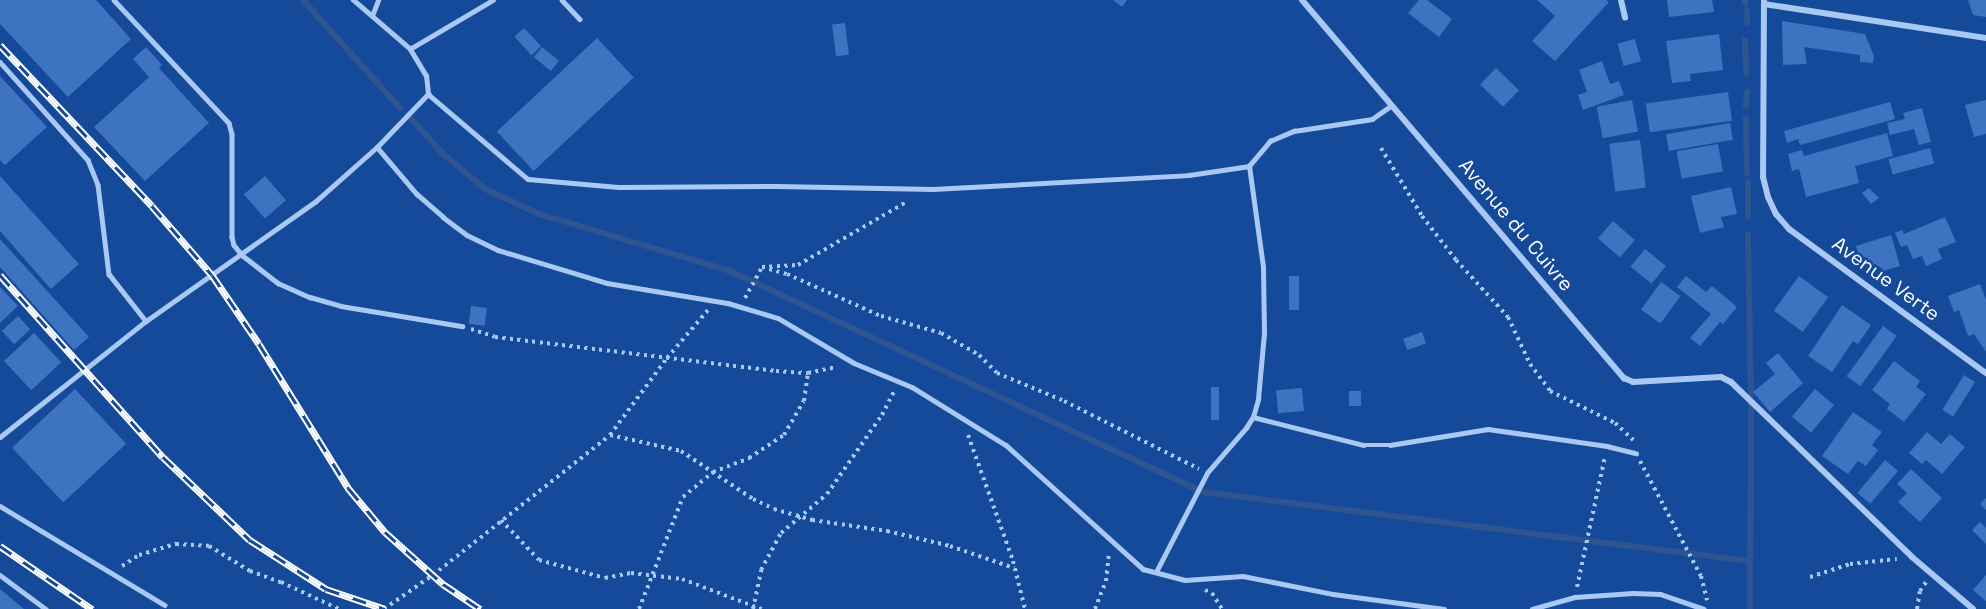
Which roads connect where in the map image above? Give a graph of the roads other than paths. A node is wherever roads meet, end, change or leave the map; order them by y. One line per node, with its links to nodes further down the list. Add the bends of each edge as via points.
1 (114, 0): 19 (lane, via 229,123 232,237)
2 (353, 0): 9 (lane)
3 (378, 0): 9 (lane)
4 (493, 0): 13 (lane)
5 (562, 0): 11 (lane)
6 (1302, 0): 16 (street, Avenue du Cuivre)
7 (1621, 0): 10 (street)
8 (1764, 2): 12 (street); 22 (street, Avenue Verte, via 1763,177 1772,207 1789,229)
9 (372, 16): 13 (lane)
10 (1625, 18)
11 (580, 19)
12 (1986, 38)
13 (410, 49): 15 (lane, via 426,76)
14 (0, 62): 20 (lane, via 88,160 98,185 109,274)
15 (428, 94): 17 (lane); 18 (lane, via 528,179 618,187 933,189 1189,175)
16 (1392, 105): 18 (lane, via 1372,119 1270,141); 34 (street, Avenue du Cuivre, via 1624,378 1633,382 1721,378 1731,382 1912,557)
17 (377, 147): 19 (lane, via 315,202); 27 (lane, via 443,217 467,235 498,250 607,283 716,301 778,318 854,363 956,413 1006,446 1143,569)
18 (1249, 166): 23 (lane, via 1263,267 1264,333)
19 (242, 255): 20 (lane); 21 (lane, via 278,283 310,297 341,306)
20 (146, 321): 24 (lane)
21 (462, 326)
22 (1986, 373)
23 (1253, 417): 25 (lane, via 1365,445 1390,445 1488,429); 27 (lane, via 1207,473)
24 (0, 437)
25 (1636, 453)
26 (0, 506): 29 (lane)
27 (1156, 572): 31 (lane, via 1185,580 1243,576 1333,594)
28 (0, 574): 30 (lane)
29 (165, 605)
30 (46, 609)
31 (1444, 609)
32 (1532, 609): 33 (lane, via 1604,592 1660,594)
33 (1704, 609)
34 (1973, 609)

